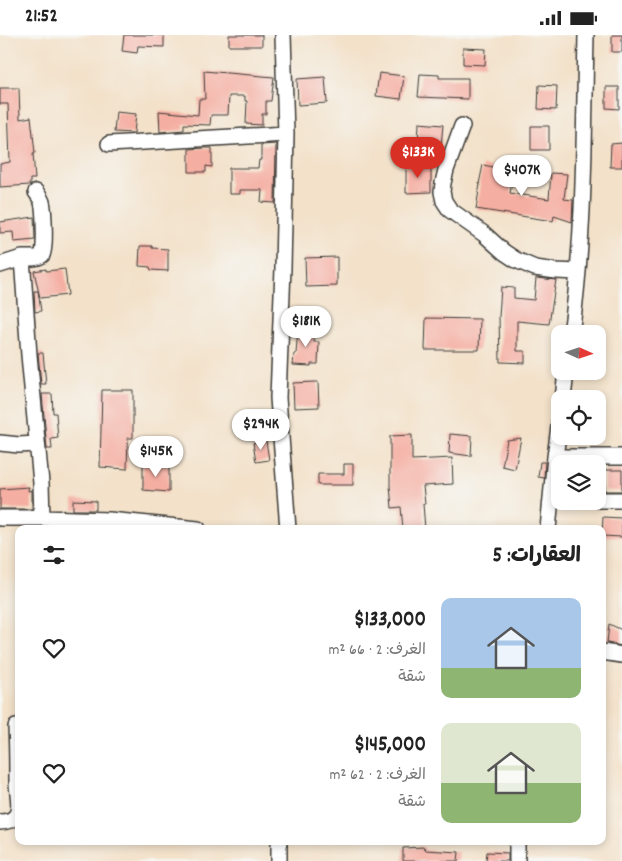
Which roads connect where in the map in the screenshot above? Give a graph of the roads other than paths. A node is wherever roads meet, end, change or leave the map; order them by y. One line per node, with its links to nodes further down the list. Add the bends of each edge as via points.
1 (283, 35): 4 (street)
2 (586, 35): 9 (street)
3 (462, 126): 9 (street, via 443,183 444,201 450,210 516,260 535,268)
4 (286, 134): 5 (street); 21 (street, via 278,398)
5 (109, 144)
6 (36, 192): 7 (street, via 42,203 43,253 34,258)
7 (22, 258): 8 (street); 12 (street)
8 (0, 265)
9 (578, 272): 10 (street)
10 (573, 325)
11 (0, 443): 12 (street)
12 (36, 444): 19 (street)
13 (622, 457): 14 (street)
14 (606, 459)
15 (551, 492): 22 (street)
16 (606, 499): 17 (street)
17 (622, 500)
18 (0, 518): 19 (street)
19 (42, 518): 20 (street)
20 (158, 525)
21 (288, 525)
22 (547, 525)
23 (606, 653): 24 (street)
24 (622, 655)
25 (15, 817): 26 (street)
26 (0, 822)
27 (279, 845): 29 (street)
28 (518, 845): 30 (street)
29 (279, 861)
30 (517, 861)

